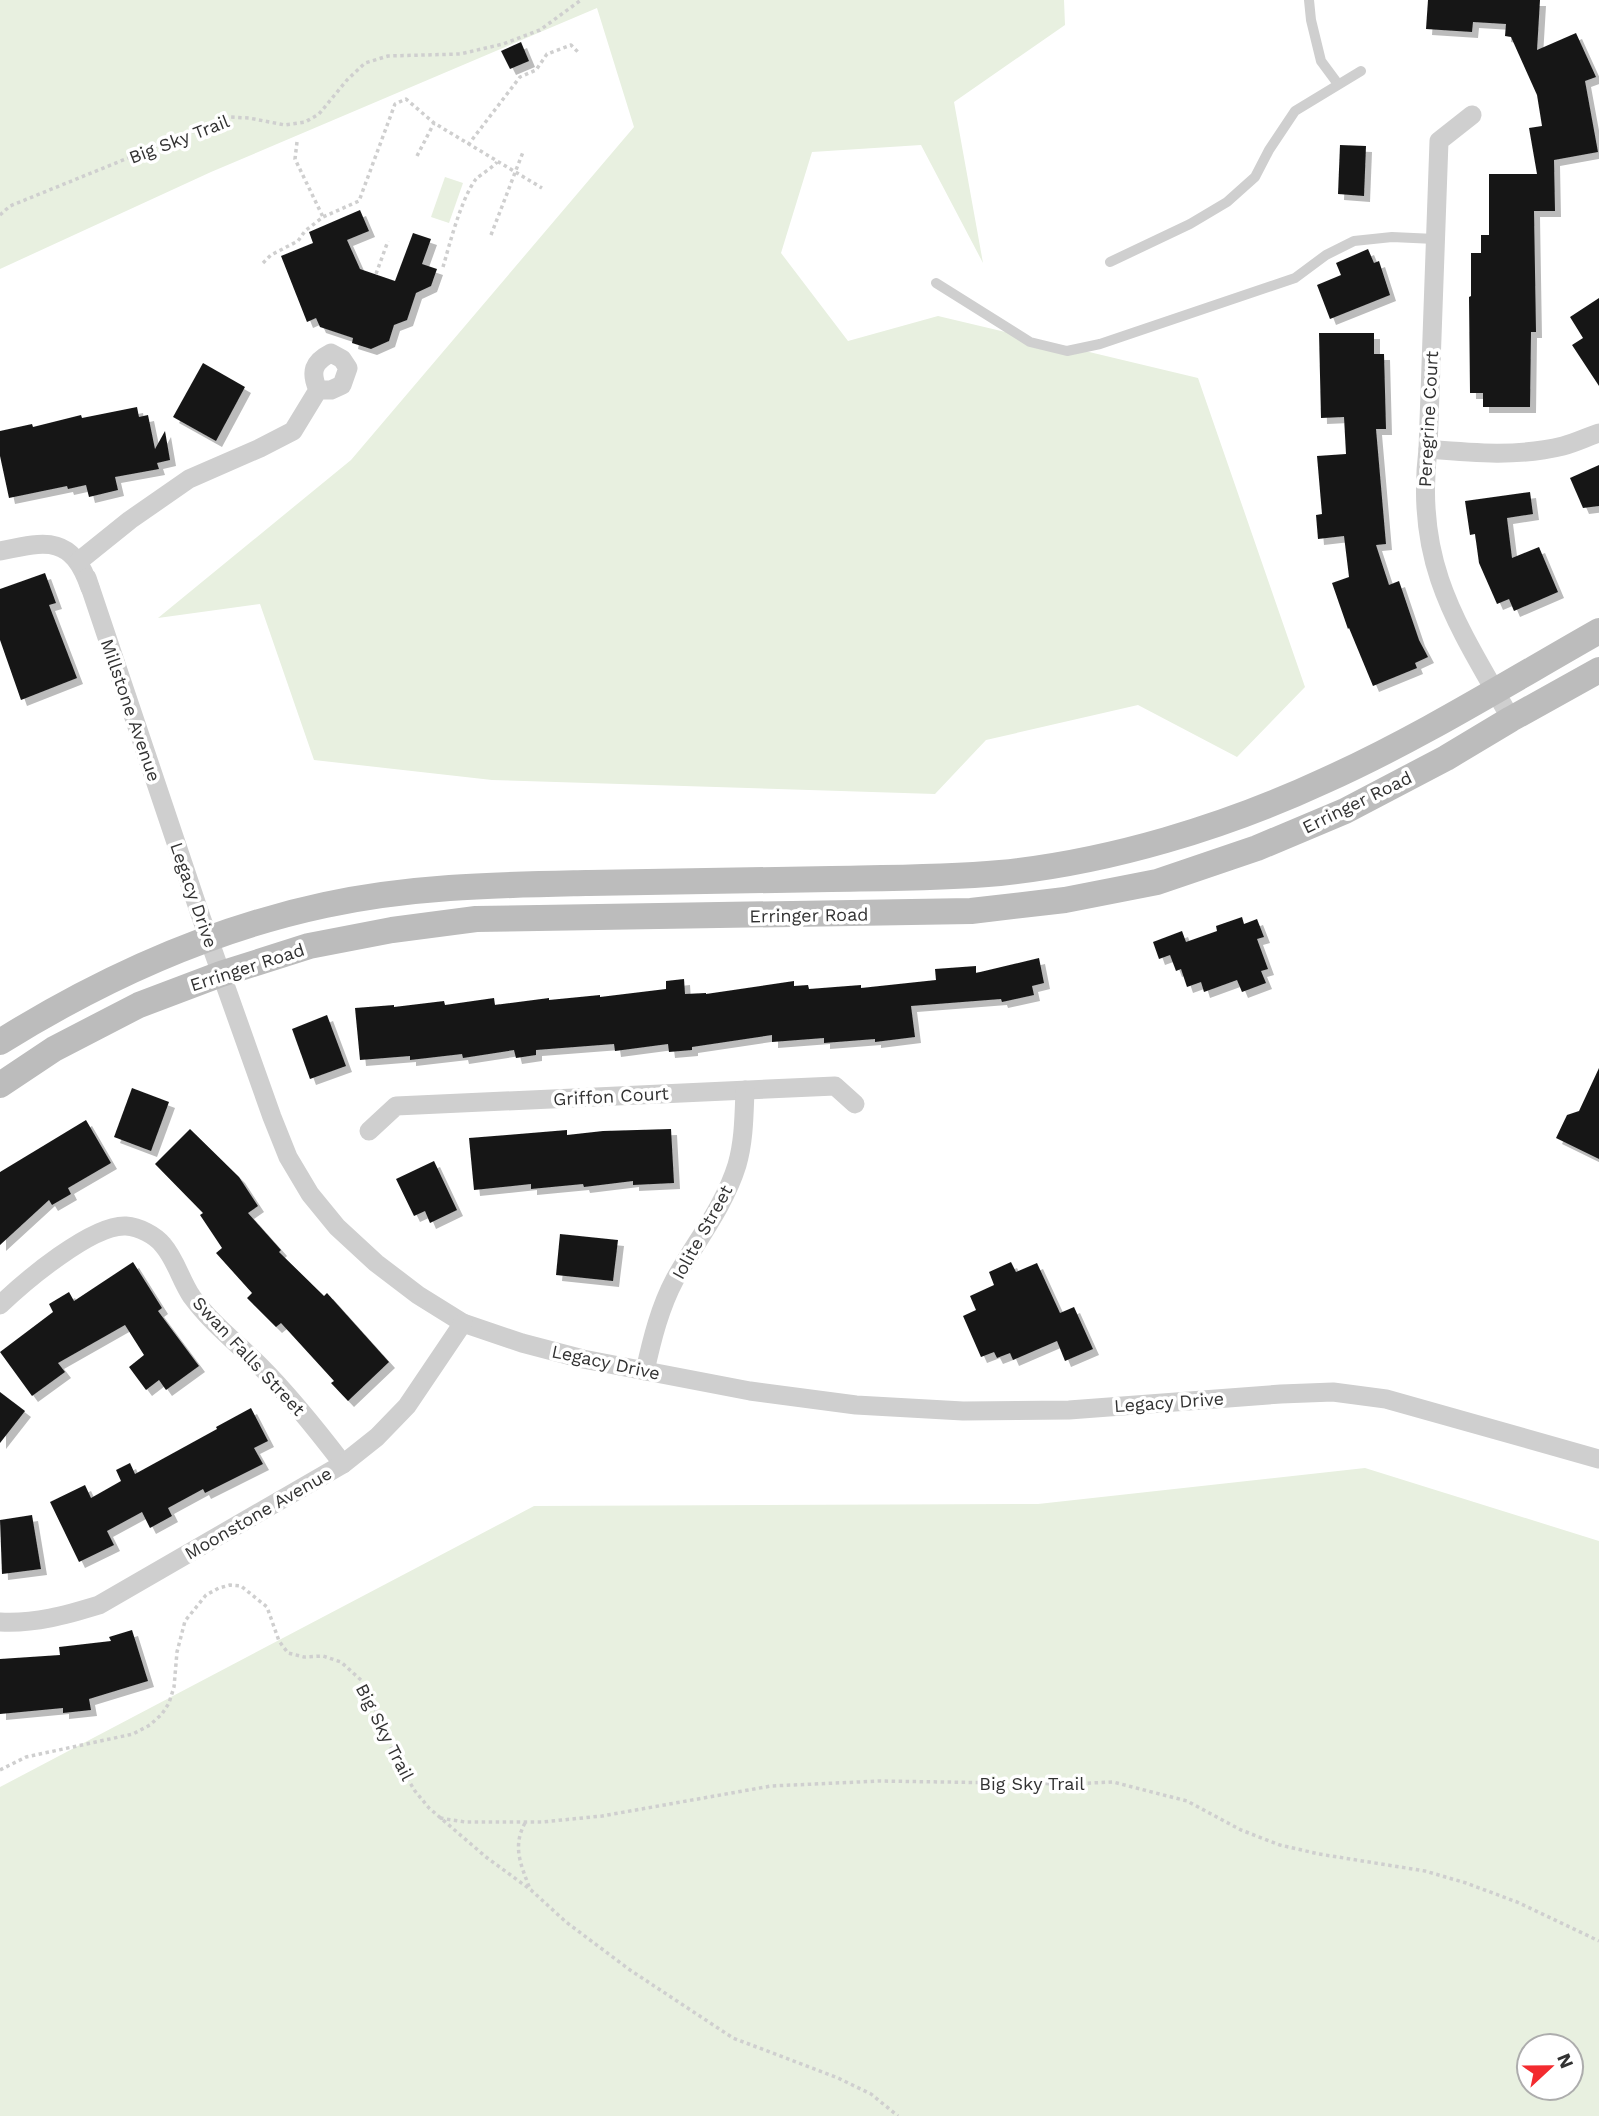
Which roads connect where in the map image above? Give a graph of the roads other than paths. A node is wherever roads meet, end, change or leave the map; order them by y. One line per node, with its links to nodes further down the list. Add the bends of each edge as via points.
1 (1309, 0): 3 (lane, via 1321,61)
2 (1361, 71): 3 (lane)
3 (1338, 84): 6 (lane, via 1295,111 1255,177 1227,202 1190,225)
4 (1472, 116): 5 (street, Peregrine Court, via 1439,141)
5 (1435, 239): 7 (lane, via 1354,241 1295,278 1068,351 1030,342); 10 (street, Peregrine Court)
6 (1110, 262)
7 (936, 283)
8 (318, 390): 12 (street, via 293,431 188,479 131,520)
9 (1599, 432): 10 (street, via 1566,446 1521,453)
10 (1428, 449): 15 (street, Peregrine Court, via 1426,528 1436,571 1451,613)
11 (0, 551): 12 (street, via 46,543 64,549)
12 (83, 570): 17 (street, Millstone Avenue)
13 (1599, 631): 15 (main road, Erringer Road)
14 (1599, 670): 16 (main road, Erringer Road)
15 (1494, 690): 16 (street, Peregrine Court); 17 (main road, Erringer Road, via 1326,781 1235,819 1090,859 1001,873 436,888 324,905)
16 (1511, 719): 18 (main road, Erringer Road, via 1345,811 1257,848 1143,885 971,911 477,919 309,946)
17 (209, 939): 18 (street, Legacy Drive); 19 (main road, Erringer Road, via 113,978)
18 (221, 974): 20 (main road, Erringer Road, via 139,1005 54,1049); 25 (street, Legacy Drive, via 271,1117 310,1194 376,1263)
19 (0, 1042)
20 (0, 1085)
21 (744, 1090): 22 (street, Griffon Court, via 835,1086); 23 (street, Griffon Court, via 396,1106); 26 (street, Iolite Street, via 744,1128 737,1165 723,1200 674,1281 653,1334)
22 (855, 1104)
23 (369, 1130)
24 (0, 1305): 28 (street, Swan Falls Street, via 95,1234 125,1226 146,1232 163,1245 192,1296 215,1324 304,1414)
25 (463, 1322): 26 (street, Legacy Drive, via 522,1343); 28 (street, Moonstone Avenue, via 407,1406)
26 (645, 1371): 27 (street, Legacy Drive, via 856,1405 963,1411 1069,1410 1334,1392 1386,1399)
27 (1599, 1459)
28 (343, 1464): 29 (street, Moonstone Avenue, via 99,1605 59,1618)
29 (0, 1622)

